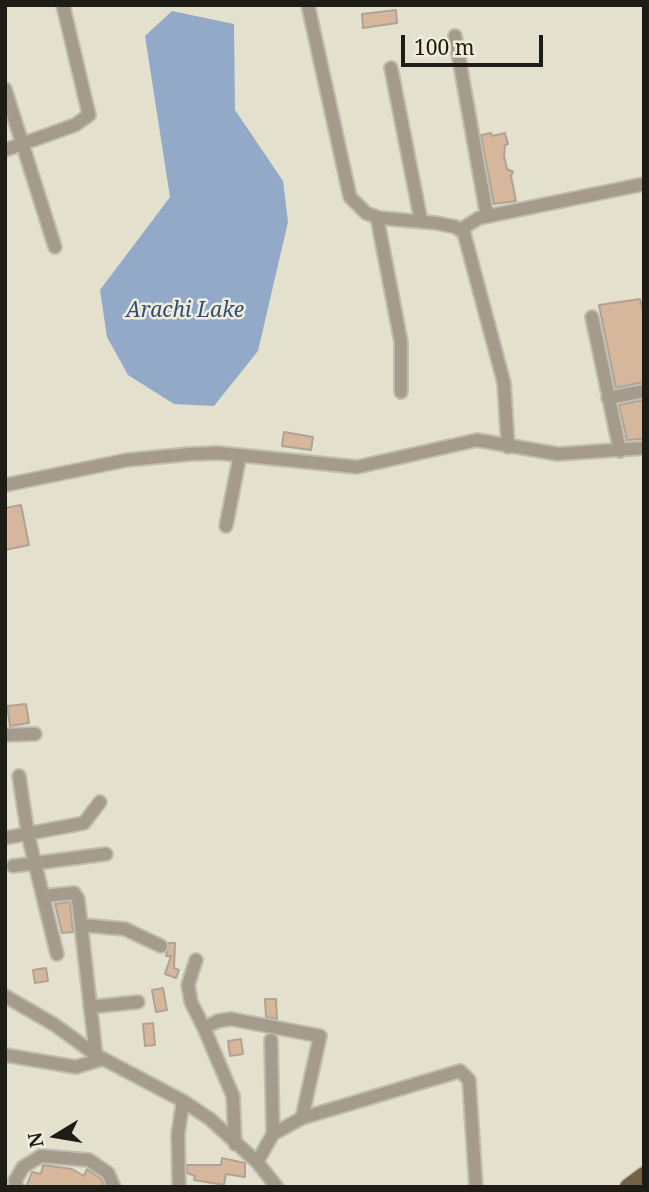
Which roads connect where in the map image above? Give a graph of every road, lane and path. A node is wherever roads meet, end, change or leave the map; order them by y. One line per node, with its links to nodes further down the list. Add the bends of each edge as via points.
1 (63, 5): 6 (street, via 89,115 75,125)
2 (308, 5): 10 (street, via 350,197)
3 (455, 36): 9 (street)
4 (391, 68): 11 (street)
5 (5, 89): 6 (street)
6 (22, 144): 7 (street); 13 (street)
7 (5, 150)
8 (644, 184): 9 (street)
9 (487, 216): 12 (street)
10 (377, 217): 11 (street); 16 (street, via 401,342)
11 (421, 222): 12 (street)
12 (460, 230): 18 (street, via 473,260 504,383)
13 (55, 247)
14 (592, 317): 17 (street)
15 (644, 391): 17 (street)
16 (401, 392)
17 (608, 398): 20 (street)
18 (508, 447): 20 (street, via 558,454); 21 (street, via 461,441 356,467)
19 (644, 448): 20 (street)
20 (620, 451)
21 (240, 455): 22 (street, via 127,460); 23 (street)
22 (5, 485)
23 (226, 526)
24 (35, 734): 25 (street)
25 (5, 735)
26 (19, 776): 28 (street)
27 (100, 802): 28 (street, via 84,823)
28 (28, 835): 29 (street); 31 (street)
29 (5, 838)
30 (106, 854): 31 (street)
31 (36, 863): 32 (street); 33 (street)
32 (13, 866)
33 (44, 896): 34 (street, via 74,893); 36 (street)
34 (82, 925): 35 (street, via 125,929); 40 (street)
35 (162, 946)
36 (57, 954)
37 (196, 960): 41 (street, via 188,985)
38 (5, 996): 44 (street)
39 (138, 1002): 40 (street)
40 (90, 1007): 44 (street)
41 (204, 1028): 46 (street, via 231,1019 320,1037); 48 (street, via 233,1096)
42 (271, 1040): 47 (street)
43 (5, 1055): 44 (street, via 76,1067)
44 (99, 1057): 45 (street)
45 (183, 1101): 48 (street); 54 (street)
46 (302, 1118): 47 (street); 55 (street, via 454,1071 464,1072 469,1080)
47 (273, 1134): 49 (street)
48 (235, 1144): 49 (street)
49 (257, 1163): 51 (street)
50 (644, 1175): 56 (main road)
51 (274, 1185)
52 (17, 1187): 53 (street, via 15,1181 23,1167 41,1156 89,1160 108,1173)
53 (114, 1187)
54 (178, 1187)
55 (476, 1187)
56 (628, 1187)

